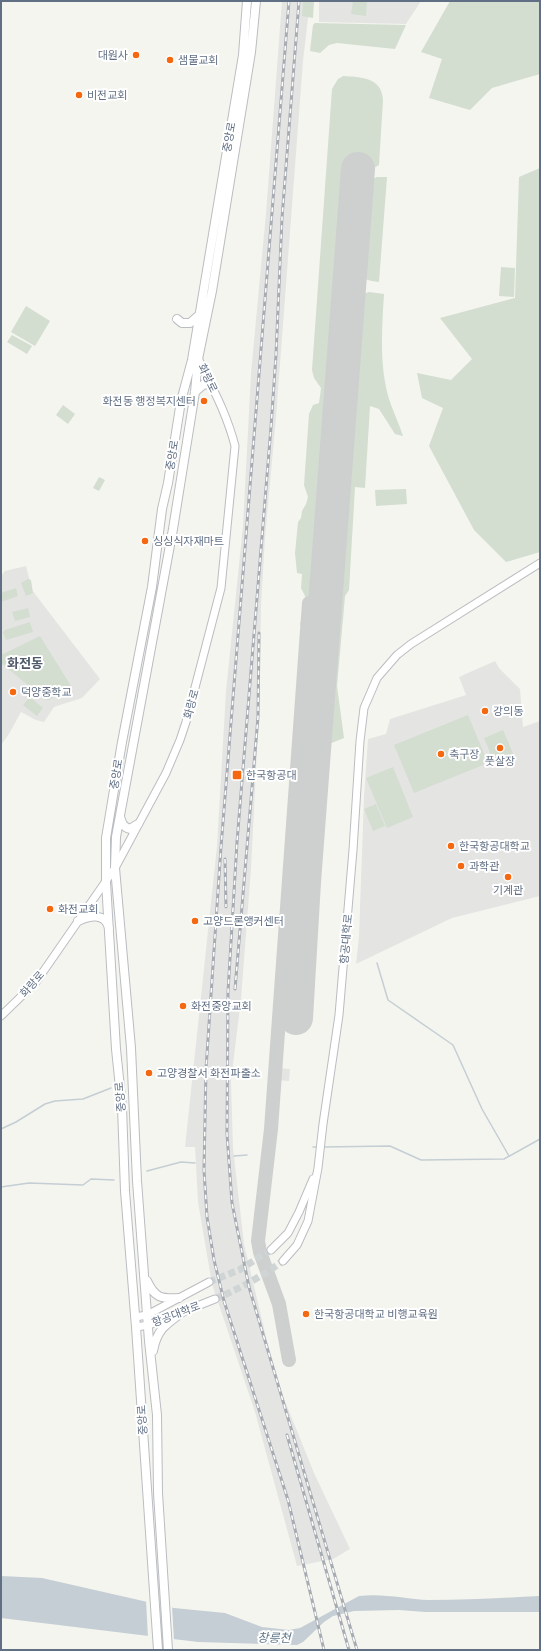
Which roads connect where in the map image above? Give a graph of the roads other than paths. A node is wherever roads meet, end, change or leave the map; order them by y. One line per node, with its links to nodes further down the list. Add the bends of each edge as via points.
1 (247, 1): 3 (main road, 중앙로, via 243,55)
2 (256, 1): 6 (main road, 중앙로, via 251,52 212,291)
3 (198, 315): 4 (main road, via 190,323 182,323); 5 (main road, 중앙로)
4 (177, 319)
5 (193, 348): 6 (street, 화랑로); 13 (main road, 중앙로, via 181,401 162,509 152,587 110,811 106,838)
6 (198, 359): 7 (street, 화랑로); 8 (main road, 중앙로)
7 (211, 385): 8 (main road, via 202,385); 11 (street, 화랑로, via 229,423 235,446 221,588 184,729 166,772)
8 (195, 392): 10 (main road, 중앙로, via 173,529)
9 (540, 563): 17 (street, 항공대학로, via 397,655 377,678 364,708 339,1015)
10 (120, 817): 11 (main road, via 126,828 130,829); 12 (main road, 중앙로, via 116,837)
11 (138, 824): 12 (street, 화랑로)
12 (115, 868): 13 (street, 화랑로); 20 (main road, 중앙로, via 130,1041)
13 (106, 882): 14 (street, 화랑로); 15 (main road, 중앙로)
14 (78, 921): 15 (main road, via 93,916 100,917 108,924); 16 (street, 화랑로, via 36,982)
15 (110, 934): 26 (main road, 중앙로)
16 (1, 1016)
17 (318, 1168): 18 (street, via 288,1233); 19 (street, via 308,1221 297,1245)
18 (271, 1250)
19 (283, 1261)
20 (144, 1276): 22 (main road, via 150,1289 158,1297); 25 (main road, 중앙로)
21 (209, 1282): 22 (street, 항공대학로)
22 (179, 1298): 25 (street, 항공대학로)
23 (215, 1299): 24 (street, 항공대학로)
24 (184, 1312): 27 (street, 항공대학로); 29 (main road, via 162,1328 157,1335)
25 (147, 1315): 26 (street, 항공대학로); 27 (main road, 중앙로)
26 (135, 1317): 28 (main road, 중앙로)
27 (149, 1326): 28 (street, 항공대학로); 29 (main road, 중앙로)
28 (136, 1327): 30 (main road, 중앙로)
29 (151, 1360): 31 (main road, 중앙로, via 157,1415 158,1493)
30 (158, 1650)
31 (168, 1650)

